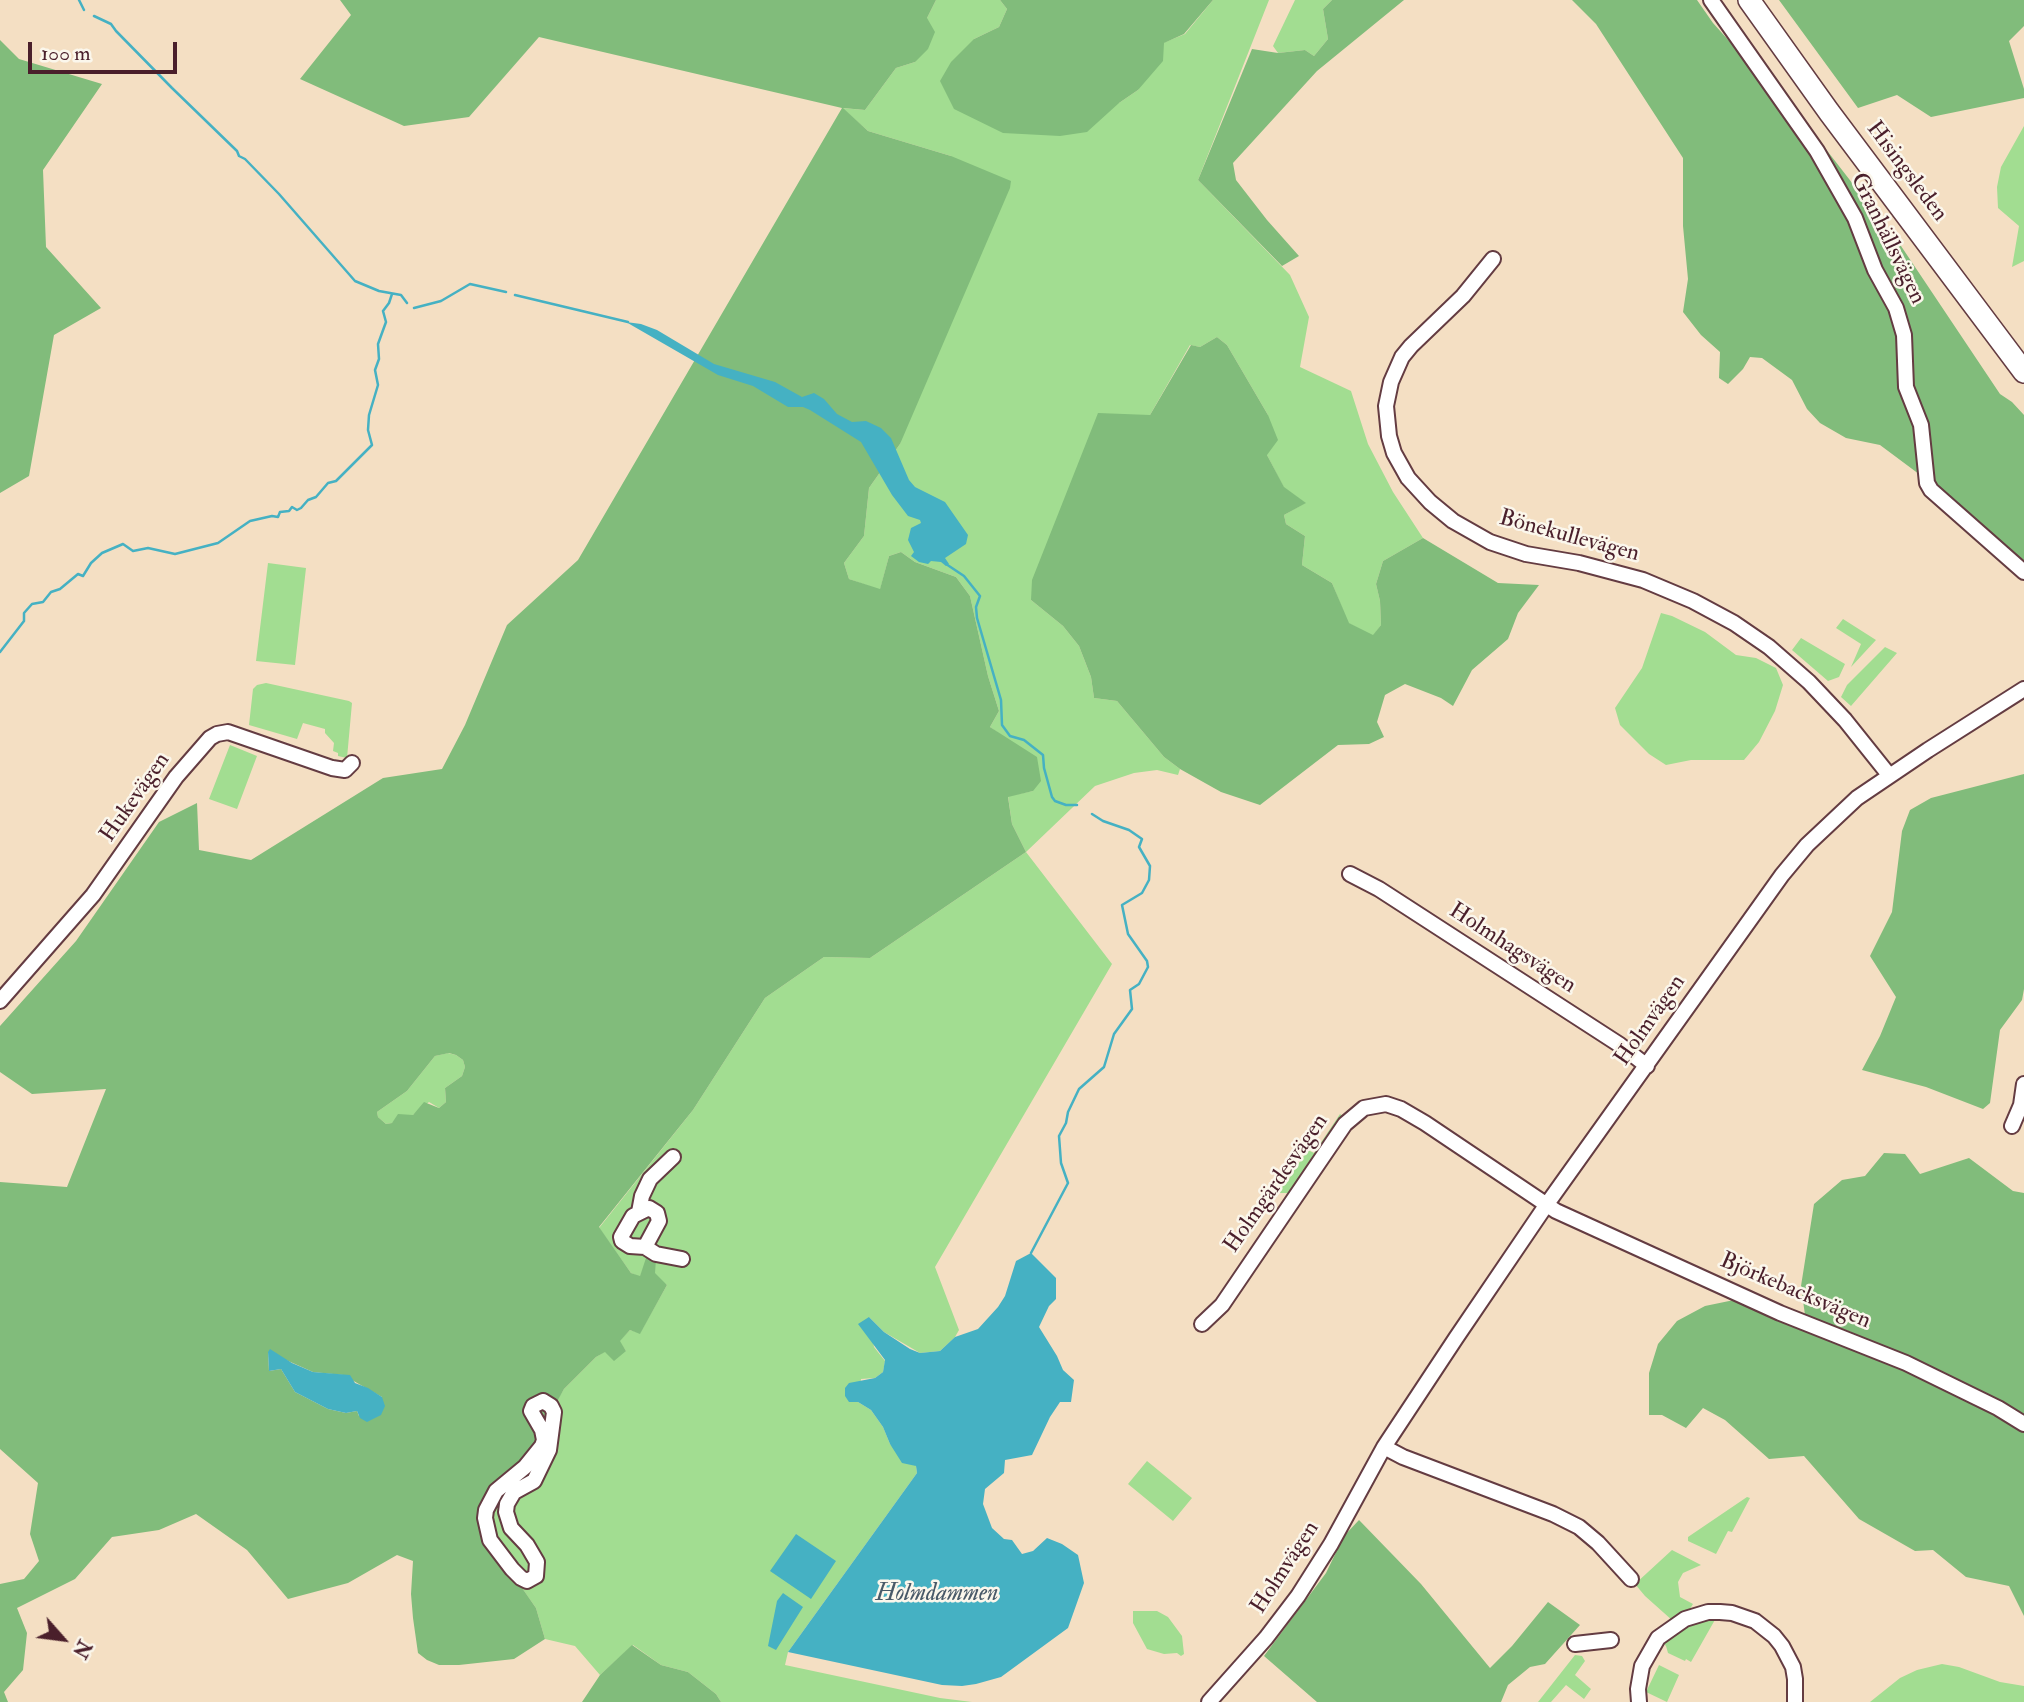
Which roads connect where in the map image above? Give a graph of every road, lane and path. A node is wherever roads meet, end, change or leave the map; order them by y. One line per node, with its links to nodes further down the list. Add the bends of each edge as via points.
1 (1711, 0): 5 (street, Granhällsvägen, via 1817,150 1855,218 1896,308 1904,335 1906,387 1921,425 1931,491)
2 (1749, 0): 4 (highway, Hisingsleden)
3 (1493, 258): 8 (street, Bönekullevägen, via 1463,296 1410,346 1391,382 1386,406 1389,436 1408,478 1453,521 1490,542 1643,580 1734,623 1809,682)
4 (2024, 372)
5 (2024, 572)
6 (2024, 690): 8 (street, Holmvägen)
7 (352, 764): 10 (street, Hukevägen, via 345,770 332,768 228,732 210,738 176,777 106,879)
8 (1889, 775): 11 (street, Holmvägen, via 1831,821 1782,875)
9 (1350, 874): 11 (street, Holmhagsvägen)
10 (0, 1002)
11 (1647, 1066): 15 (street, Holmvägen)
12 (2024, 1084): 13 (street)
13 (2012, 1126)
14 (673, 1157): 16 (street, via 650,1179)
15 (1547, 1204): 19 (street, Holmgärdesvägen, via 1401,1108 1369,1106 1338,1134 1223,1305); 21 (street, Björkebacksvägen, via 1780,1313 1959,1387); 22 (street, Holmvägen)
16 (639, 1212): 17 (street, via 649,1208 659,1221); 17 (street, via 621,1237 626,1244)
17 (645, 1247): 18 (street)
18 (682, 1259)
19 (1202, 1324)
20 (554, 1412): 20 (street, via 542,1467 534,1481 514,1492 507,1504 507,1521 537,1562 536,1576 527,1581 490,1540 486,1510 496,1491 542,1446 542,1430 533,1417 533,1406 543,1401)
21 (2024, 1424)
22 (1384, 1447): 23 (street, via 1579,1527); 26 (street, Holmvägen, via 1298,1596)
23 (1631, 1579)
24 (1611, 1640): 25 (street)
25 (1575, 1644)
26 (1209, 1702)
27 (1639, 1702): 28 (street, via 1642,1666 1658,1638 1685,1619 1720,1612 1744,1616 1774,1636 1793,1667)
28 (1795, 1702)

